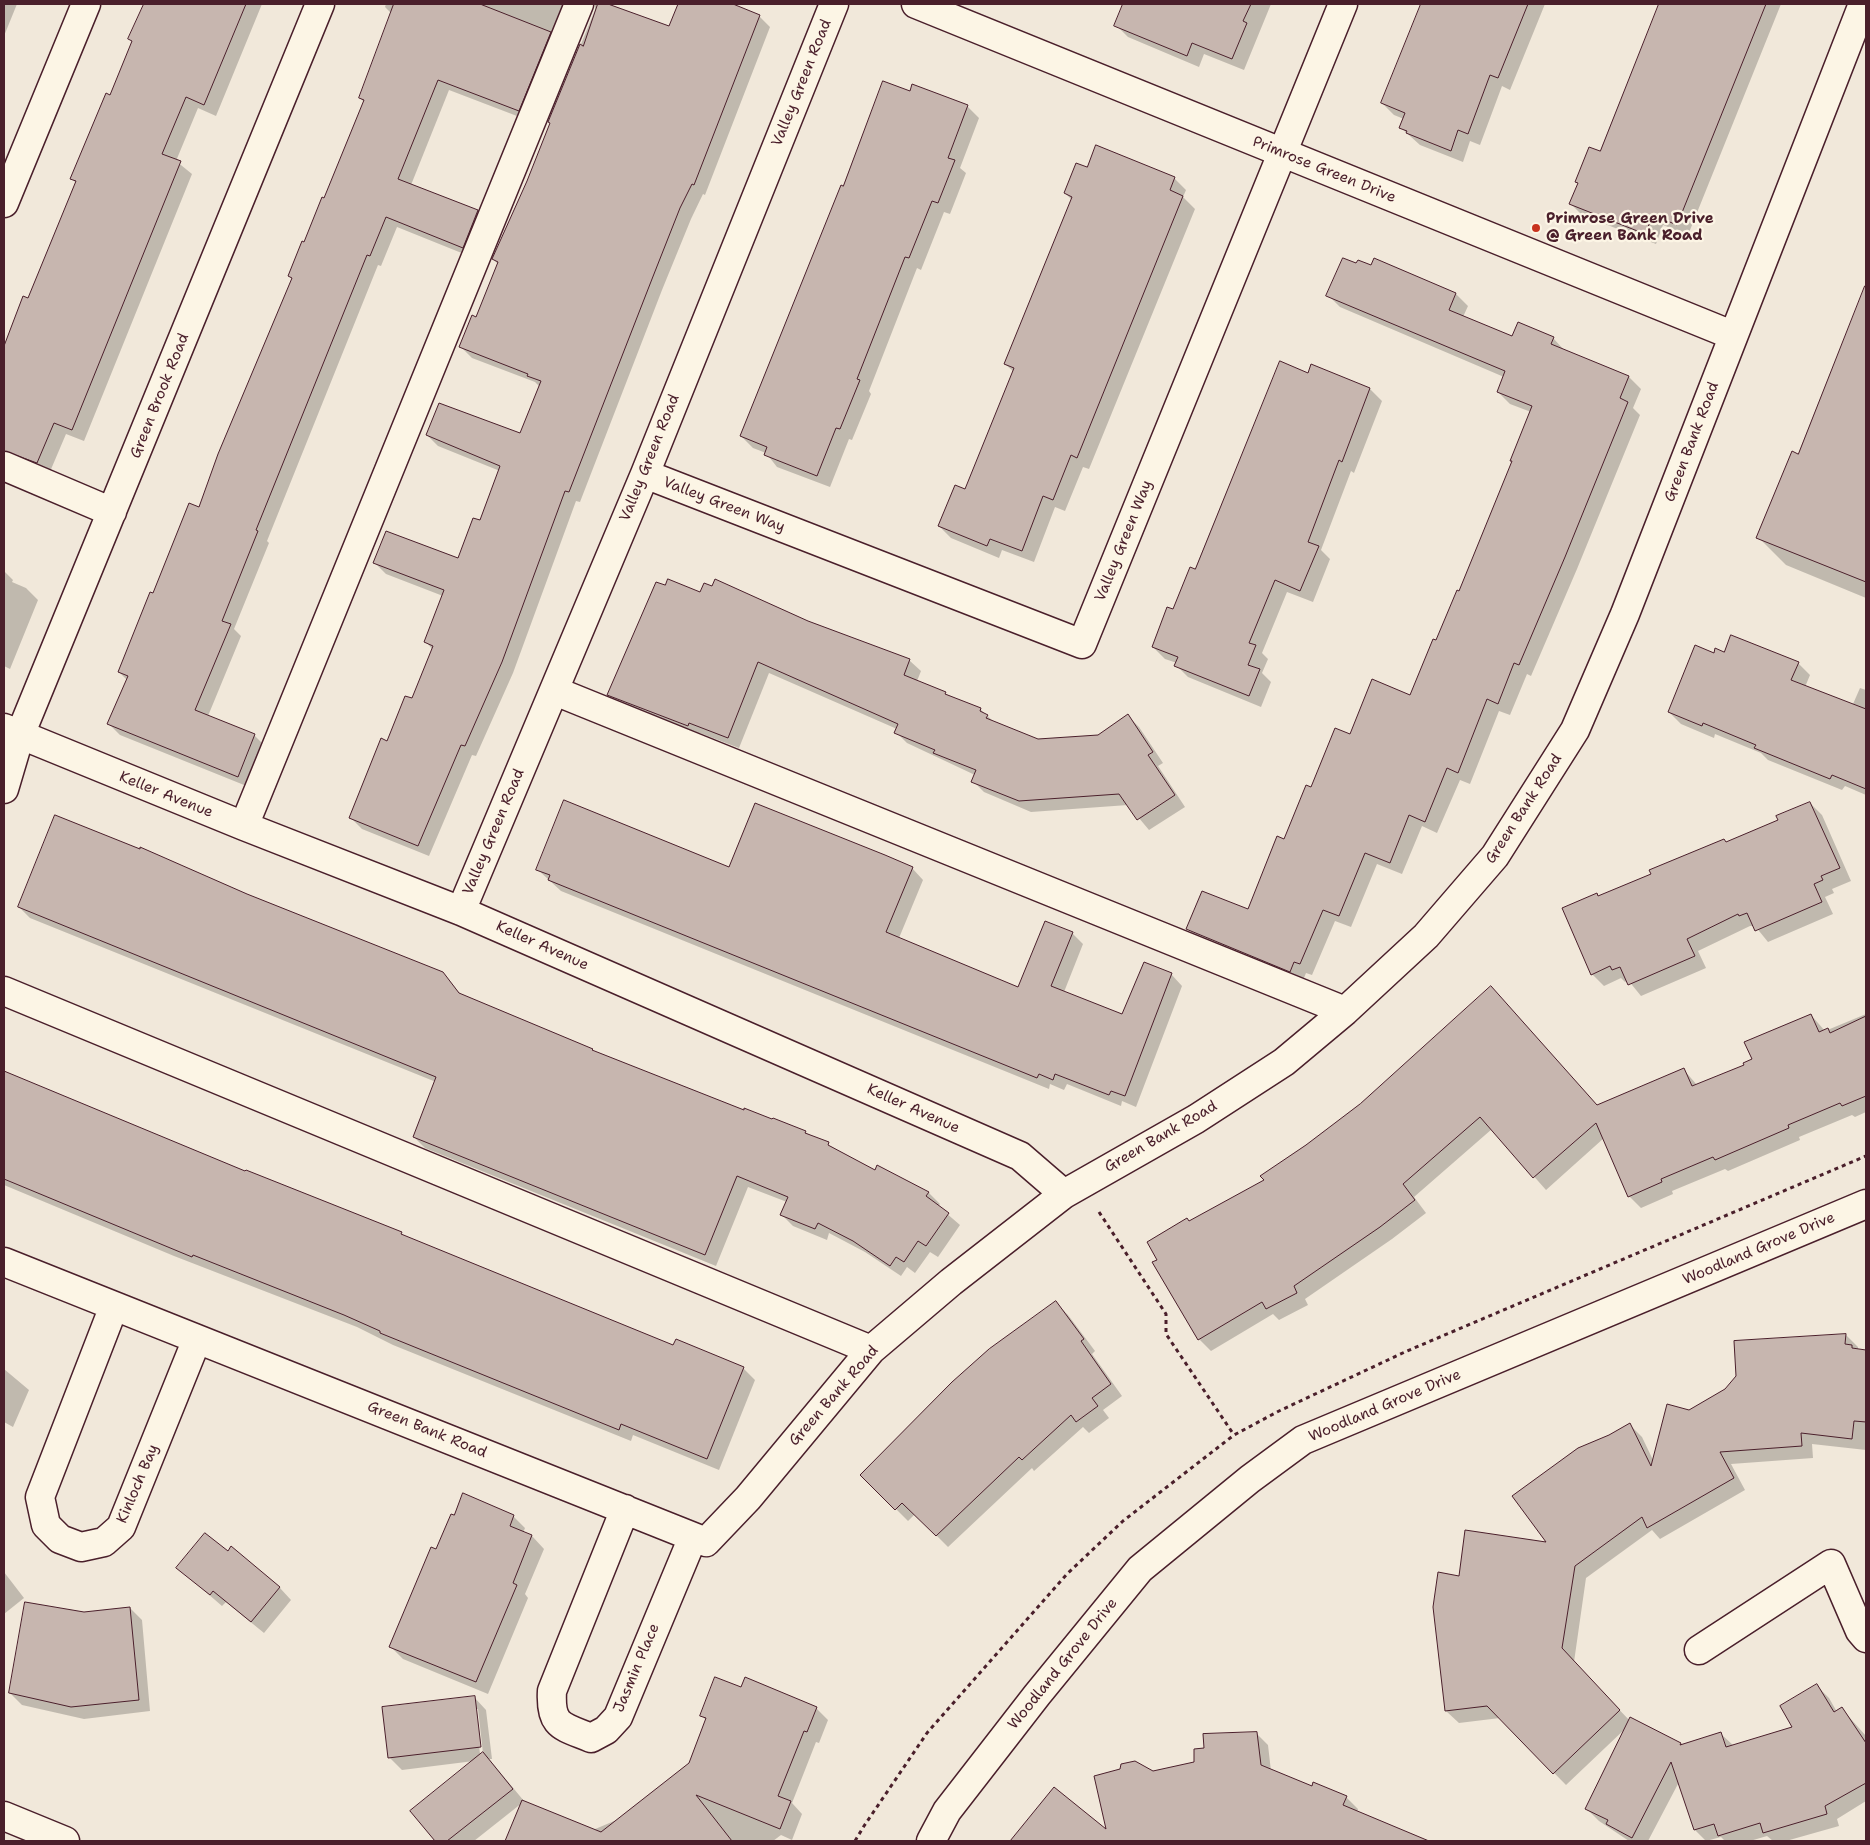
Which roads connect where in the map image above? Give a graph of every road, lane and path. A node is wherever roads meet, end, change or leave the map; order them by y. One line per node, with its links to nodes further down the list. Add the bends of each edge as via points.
1 (86, 4): 9 (street)
2 (320, 4): 13 (street, Green Brook Road)
3 (579, 4): 17 (street)
4 (834, 4): 12 (street, Valley Green Road)
5 (916, 4): 8 (street, Primrose Green Drive)
6 (1343, 4): 8 (street, Valley Green Way)
7 (1863, 4): 10 (street, Green Bank Road)
8 (1282, 153): 10 (street, Primrose Green Drive); 12 (street, Valley Green Way, via 1082,644)
9 (4, 203)
10 (1732, 335): 20 (street, Green Bank Road, via 1625,614 1575,730 1495,856 1426,936)
11 (4, 466): 13 (street)
12 (645, 474): 14 (street, Valley Green Road)
13 (112, 512): 15 (street, Green Brook Road)
14 (554, 690): 18 (street, Valley Green Road); 20 (street)
15 (12, 732): 16 (street, Green Brook Road); 17 (street, Keller Avenue)
16 (4, 789)
17 (244, 826): 18 (street, Keller Avenue)
18 (461, 911): 21 (street, Keller Avenue, via 1020,1156)
19 (4, 991): 26 (street)
20 (1345, 1011): 21 (street, Green Bank Road, via 1284,1062 1196,1119)
21 (1072, 1189): 26 (street, Green Bank Road, via 950,1282); 27 (path, via 1166,1314 1166,1334)
22 (1866, 1204): 34 (street, Woodland Grove Drive, via 1303,1440 1140,1569 947,1811)
23 (4, 1262): 24 (street, Green Bank Road)
24 (114, 1306): 25 (street, Green Bank Road); 25 (street, Kinloch Bay, via 40,1497 46,1525 60,1539 81,1547 104,1542 121,1528)
25 (197, 1339): 28 (street, Green Bank Road)
26 (871, 1350): 29 (street, Green Bank Road, via 748,1498 706,1542)
27 (1234, 1435)
28 (625, 1509): 29 (street, Green Bank Road); 29 (street, Jasmin Place, via 552,1691 551,1711 561,1726 568,1729 591,1738 606,1730 618,1716)
29 (693, 1537)
30 (1866, 1638): 31 (street, via 1831,1564)
31 (1699, 1650)
32 (4, 1816): 33 (street)
33 (65, 1841)
34 (931, 1841)

